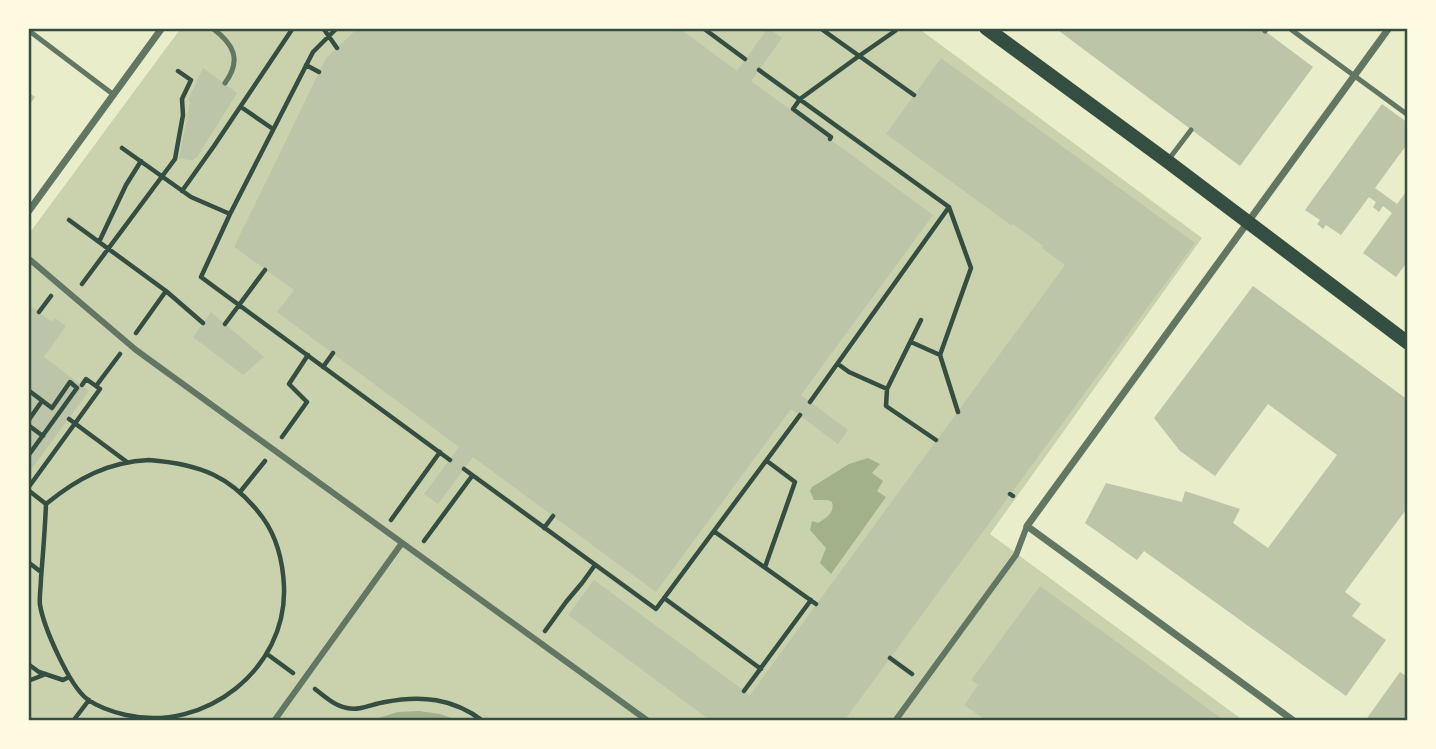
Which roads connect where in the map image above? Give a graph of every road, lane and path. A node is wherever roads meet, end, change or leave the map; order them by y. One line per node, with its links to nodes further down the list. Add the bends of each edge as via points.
1 (162, 28): 23 (street)
2 (212, 28): 22 (lane, via 226,38 234,56)
3 (293, 28): 26 (path)
4 (323, 28): 13 (path)
5 (337, 28): 13 (path)
6 (704, 28): 16 (path)
7 (821, 28): 15 (path)
8 (898, 28): 15 (path)
9 (986, 28): 33 (main road)
10 (1289, 28): 21 (lane)
11 (1389, 28): 21 (street)
12 (28, 30): 23 (lane)
13 (329, 36): 14 (path); 17 (path)
14 (337, 48)
15 (859, 56): 24 (path); 25 (path)
16 (745, 59)
17 (306, 65): 20 (path); 28 (path)
18 (759, 70): 25 (path)
19 (178, 71): 34 (path, via 191,80 182,99 175,159)
20 (319, 72)
21 (1354, 76): 27 (lane); 40 (street)
22 (225, 83)
23 (114, 95): 37 (street)
24 (914, 95)
25 (800, 99): 30 (path, via 793,109); 36 (path)
26 (240, 107): 28 (path); 35 (path)
27 (1408, 115)
28 (273, 129): 38 (path)
29 (1191, 130): 33 (lane)
30 (830, 139)
31 (122, 148): 32 (path)
32 (141, 161): 34 (path); 41 (path)
33 (1167, 161): 40 (main road)
34 (163, 176): 35 (path); 42 (path)
35 (182, 191): 38 (path)
36 (949, 207): 56 (path, via 971,268); 57 (path)
37 (28, 212)
38 (230, 214): 47 (path, via 201,277)
39 (69, 220): 41 (path)
40 (1247, 223): 53 (main road); 89 (street)
41 (99, 242): 42 (path)
42 (108, 249): 45 (path); 46 (path)
43 (28, 258): 46 (street)
44 (265, 270): 47 (path)
45 (166, 291): 48 (path); 50 (path)
46 (73, 296): 75 (street, via 136,350)
47 (239, 305): 51 (path); 55 (path)
48 (148, 316)
49 (921, 320): 52 (path)
50 (203, 323)
51 (225, 324)
52 (911, 342): 56 (path); 62 (path)
53 (1408, 343)
54 (333, 353): 58 (path)
55 (308, 355): 58 (path); 75 (path, via 289,384 307,402)
56 (940, 355): 66 (path)
57 (837, 363): 62 (path); 65 (path)
58 (323, 367): 76 (path)
59 (105, 375): 61 (path)
60 (82, 386): 61 (path, via 86,379)
61 (96, 386): 70 (path, via 100,389)
62 (887, 389): 73 (path, via 886,406)
63 (28, 390): 64 (path)
64 (43, 401): 69 (path); 71 (path, via 52,408 70,383 77,388)
65 (810, 402)
66 (958, 412)
67 (800, 415): 80 (path)
68 (69, 419): 70 (path)
69 (28, 423): 71 (path)
70 (75, 423): 74 (path); 81 (path)
71 (43, 436): 77 (path)
72 (53, 439): 74 (path)
73 (936, 440)
74 (60, 444): 82 (path)
75 (273, 449): 86 (path); 91 (street)
76 (440, 452): 78 (path); 91 (path)
77 (28, 456)
78 (450, 460)
79 (37, 461): 82 (path)
80 (767, 461): 92 (path); 97 (path, via 795,482)
81 (127, 462): 86 (path, via 182,463 214,475); 87 (path, via 79,481)
82 (44, 466): 85 (path)
83 (464, 470): 84 (path)
84 (472, 476): 90 (path); 94 (path)
85 (28, 489): 87 (path)
86 (240, 492): 103 (path, via 274,536 284,571 283,608)
87 (46, 504): 98 (path)
88 (553, 516): 90 (path)
89 (1027, 526): 111 (street, via 1016,555); 119 (street)
90 (544, 528): 96 (path)
91 (384, 530): 93 (street)
92 (715, 532): 97 (path); 99 (path)
93 (402, 543): 94 (street); 109 (street)
94 (416, 553): 102 (street)
95 (28, 562): 98 (path)
96 (595, 565): 99 (path, via 656,609); 102 (path)
97 (765, 567): 100 (path)
98 (42, 572): 108 (path, via 40,604)
99 (664, 598): 106 (path)
100 (811, 600): 101 (path); 106 (path)
101 (816, 604)
102 (538, 641): 117 (street)
103 (267, 654): 109 (path); 113 (path, via 234,691 218,702 179,715 139,718)
104 (890, 658): 111 (path)
105 (28, 664): 107 (path)
106 (761, 669): 112 (path)
107 (46, 674): 108 (path, via 63,680); 110 (path)
108 (69, 677): 113 (path)
109 (303, 680): 115 (street); 116 (path, via 344,708 420,698 461,706)
110 (28, 681)
111 (923, 682): 118 (street)
112 (744, 691)
113 (89, 700): 114 (path)
114 (73, 721)
115 (274, 721)
116 (483, 721)
117 (648, 721)
118 (895, 721)
119 (1294, 721)

